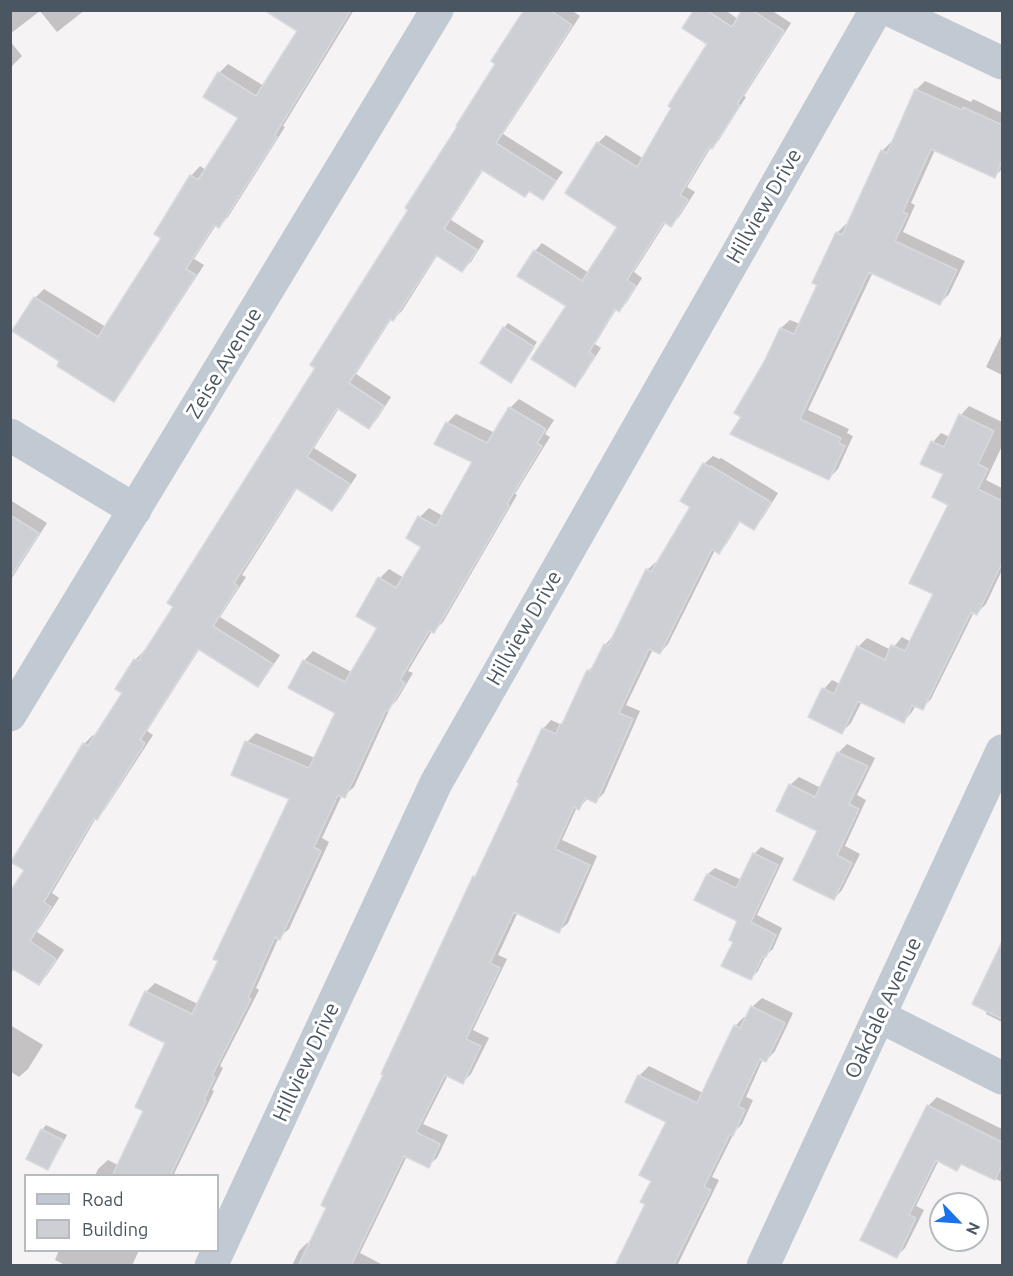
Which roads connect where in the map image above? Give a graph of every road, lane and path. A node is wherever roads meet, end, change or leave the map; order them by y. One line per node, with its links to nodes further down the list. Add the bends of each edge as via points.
1 (437, 10): 6 (street, Zeise Avenue)
2 (876, 10): 11 (street, Hillview Drive, via 436,783)
3 (890, 10): 4 (street)
4 (1002, 63)
5 (10, 435): 6 (street)
6 (135, 510): 7 (street, Zeise Avenue)
7 (10, 715)
8 (1002, 751): 9 (street, Oakdale Avenue)
9 (879, 1016): 10 (street); 14 (street, Oakdale Avenue)
10 (1002, 1078)
11 (219, 1249)
12 (218, 1252): 13 (street, Hillview Drive)
13 (211, 1266)
14 (763, 1266)

